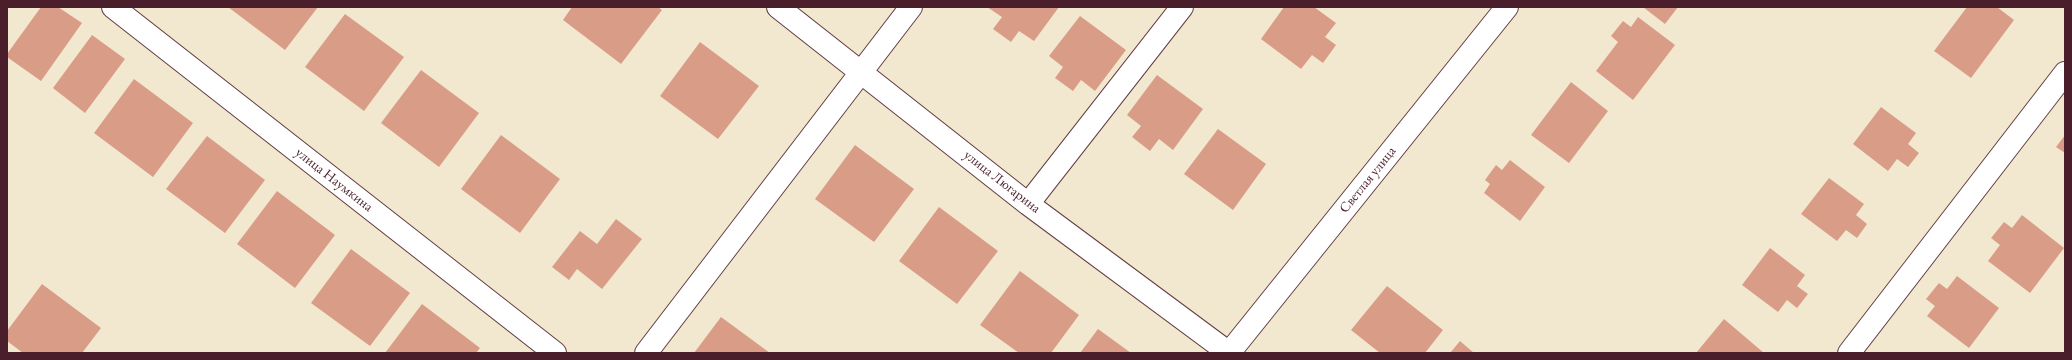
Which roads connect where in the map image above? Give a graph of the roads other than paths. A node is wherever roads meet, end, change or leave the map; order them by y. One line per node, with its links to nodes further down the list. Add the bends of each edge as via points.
1 (113, 7): 9 (street, улица Наумкина)
2 (778, 7): 6 (street, улица Люгарина)
3 (911, 7): 6 (street)
4 (1182, 7): 8 (street)
5 (1507, 7): 11 (street, Светлая улица)
6 (861, 72): 8 (street, улица Люгарина); 10 (street)
7 (2065, 73): 12 (street)
8 (1028, 204): 11 (street, улица Люгарина)
9 (555, 353)
10 (646, 353)
11 (1229, 353)
12 (1849, 353)

